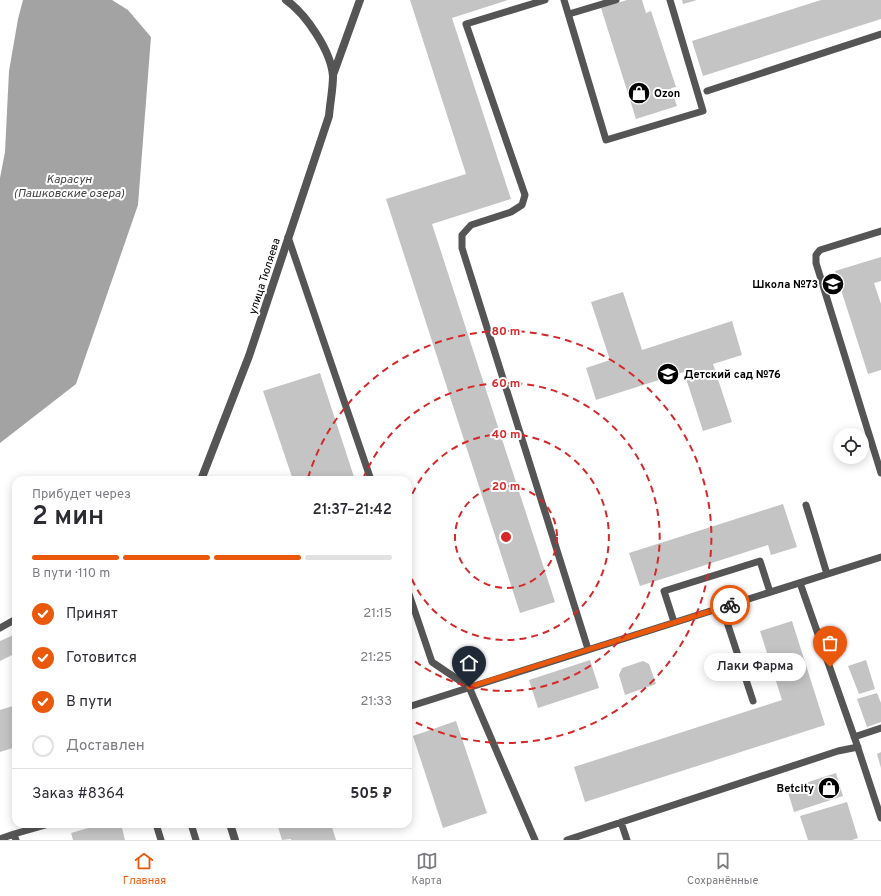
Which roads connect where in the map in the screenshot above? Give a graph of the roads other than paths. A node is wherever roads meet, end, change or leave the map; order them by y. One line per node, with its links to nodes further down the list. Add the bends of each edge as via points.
1 (286, 0): 9 (street, via 313,29 327,51)
2 (360, 0): 9 (street)
3 (545, 0): 26 (lane, via 466,24 524,195 522,205 511,212 471,225 462,235 462,248)
4 (564, 0): 7 (lane)
5 (616, 0): 7 (lane)
6 (670, 0): 7 (lane, via 703,111 606,140)
7 (569, 14)
8 (881, 34): 10 (lane)
9 (333, 75): 12 (street, улица Тюляева, via 329,116)
10 (707, 91)
11 (881, 231): 13 (lane, via 820,250 816,255 816,263)
12 (288, 237): 14 (street, улица Тюляева, via 249,356); 15 (lane)
13 (881, 472)
14 (203, 476)
15 (370, 476)
16 (806, 505): 18 (lane)
17 (881, 557): 18 (lane)
18 (827, 574): 19 (lane)
19 (800, 583): 20 (lane); 31 (lane)
20 (770, 592): 22 (lane); 24 (lane, via 760,561 664,591)
21 (412, 603): 27 (lane, via 432,662)
22 (722, 607): 24 (lane); 28 (lane)
23 (12, 621): 25 (lane)
24 (674, 622): 26 (lane)
25 (0, 628)
26 (588, 650): 27 (lane)
27 (469, 687): 29 (lane); 44 (lane)
28 (753, 701)
29 (412, 706)
30 (881, 728): 31 (lane)
31 (854, 737): 32 (lane)
32 (858, 747): 33 (lane); 34 (lane, via 838,751)
33 (881, 818)
34 (621, 822): 45 (lane); 46 (lane)
35 (39, 828): 39 (lane)
36 (157, 828): 41 (lane)
37 (192, 828): 42 (lane)
38 (231, 828): 43 (street)
39 (15, 837): 40 (lane)
40 (0, 839)
41 (161, 840)
42 (196, 840)
43 (235, 840)
44 (535, 840)
45 (567, 840)
46 (627, 840)

